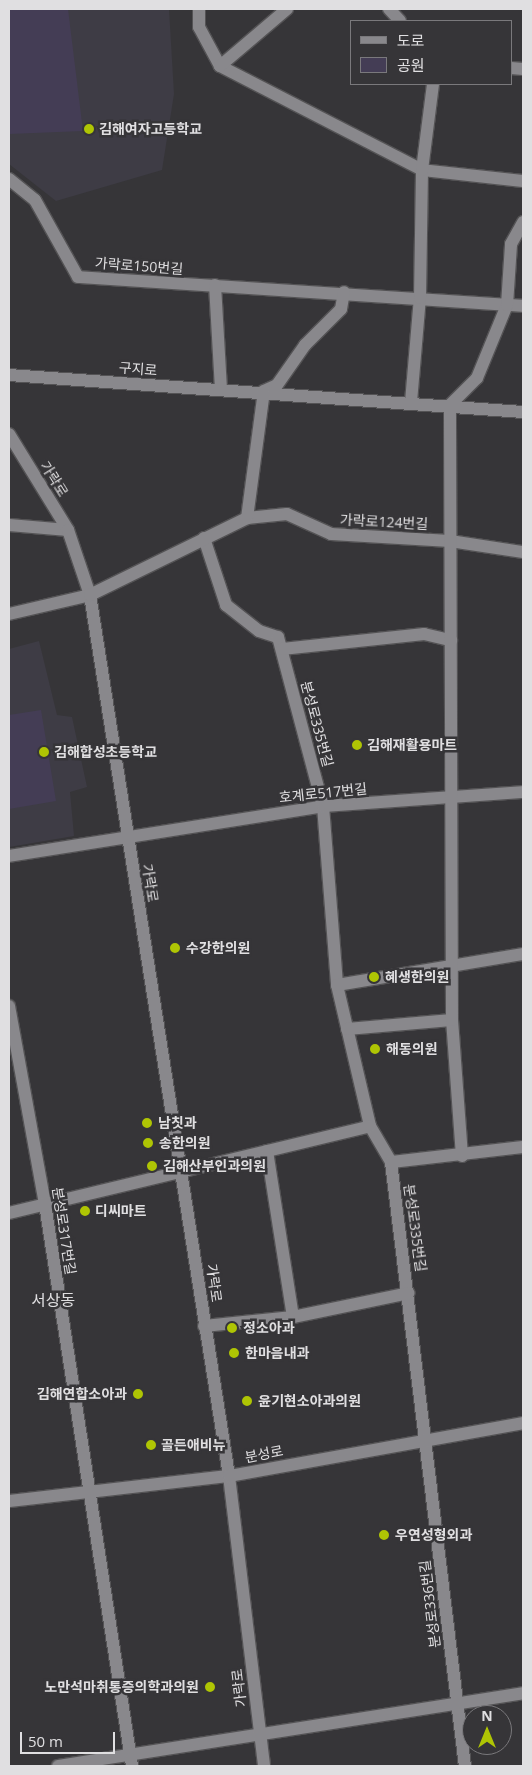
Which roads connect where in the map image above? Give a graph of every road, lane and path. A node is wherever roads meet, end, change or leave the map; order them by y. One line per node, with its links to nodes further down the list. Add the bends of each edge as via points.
1 (199, 9): 5 (street, via 199,27)
2 (287, 9): 5 (street)
3 (389, 9): 4 (street)
4 (399, 20)
5 (220, 66): 7 (street)
6 (432, 85): 7 (street)
7 (422, 170): 9 (street); 13 (street)
8 (9, 179): 11 (street, 가락로150번길, via 35,200 78,277)
9 (523, 181)
10 (523, 222): 14 (street, via 511,244)
11 (215, 285): 12 (street); 17 (street)
12 (344, 292): 13 (street); 18 (street, via 341,308 305,344 278,384)
13 (420, 298): 14 (street); 19 (street)
14 (506, 305): 15 (street); 20 (street, via 477,378)
15 (523, 306)
16 (9, 375): 17 (street, 구지로)
17 (221, 390): 18 (street, 구지로)
18 (264, 391): 19 (street, 구지로); 23 (street)
19 (411, 402): 20 (street, 구지로)
20 (450, 405): 21 (street, 구지로); 27 (street)
21 (523, 412)
22 (9, 434): 25 (street, 가락로)
23 (248, 518): 26 (street, 가락로124번길); 27 (street, 가락로124번길, via 287,514 331,534)
24 (9, 525): 25 (street)
25 (68, 530): 29 (street, 가락로)
26 (204, 538): 29 (street, 가락로124번길); 32 (street, via 226,605 259,631 278,637)
27 (450, 540): 28 (street, 가락로124번길); 31 (street)
28 (523, 552)
29 (90, 595): 30 (street, 가락로124번길); 36 (street, 가락로)
30 (9, 614)
31 (451, 640): 32 (street, via 424,634); 34 (street)
32 (282, 649): 35 (street, 분성로335번길)
33 (523, 792): 34 (street, 호계로517번길)
34 (452, 796): 35 (street, 호계로517번길); 39 (street)
35 (323, 806): 36 (street, 호계로517번길); 40 (street, 분성로335번길)
36 (127, 835): 37 (street); 49 (street, 가락로)
37 (9, 856)
38 (523, 954): 39 (street)
39 (454, 967): 40 (street); 42 (street)
40 (337, 985): 43 (street, 분성로335번길)
41 (9, 1006): 50 (street, 분성로317번길)
42 (452, 1020): 43 (street); 47 (street)
43 (347, 1029): 44 (street, 분성로335번길)
44 (370, 1126): 46 (street); 48 (street, 분성로335번길)
45 (523, 1147): 47 (street)
46 (267, 1151): 49 (street); 53 (street)
47 (462, 1156): 48 (street)
48 (391, 1162): 52 (street, 분성로335번길)
49 (183, 1172): 50 (street); 54 (street, 가락로)
50 (45, 1204): 51 (street); 58 (street, 분성로317번길)
51 (9, 1213)
52 (409, 1293): 53 (street); 56 (street, 분성로335번길)
53 (293, 1317): 54 (street)
54 (204, 1326): 57 (street, 가락로)
55 (523, 1423): 56 (street, 분성로)
56 (425, 1439): 57 (street, 분성로); 61 (street, 분성로336번길)
57 (229, 1476): 58 (street, 분성로); 62 (street, 가락로)
58 (91, 1492): 59 (street, 분성로); 63 (street, 분성로317번길)
59 (9, 1501)
60 (523, 1693): 61 (street)
61 (457, 1703): 62 (street); 66 (street, 분성로336번길)
62 (260, 1736): 63 (street); 65 (street, 가락로)
63 (131, 1761): 64 (street)
64 (58, 1766)
65 (264, 1766)
66 (465, 1766)

